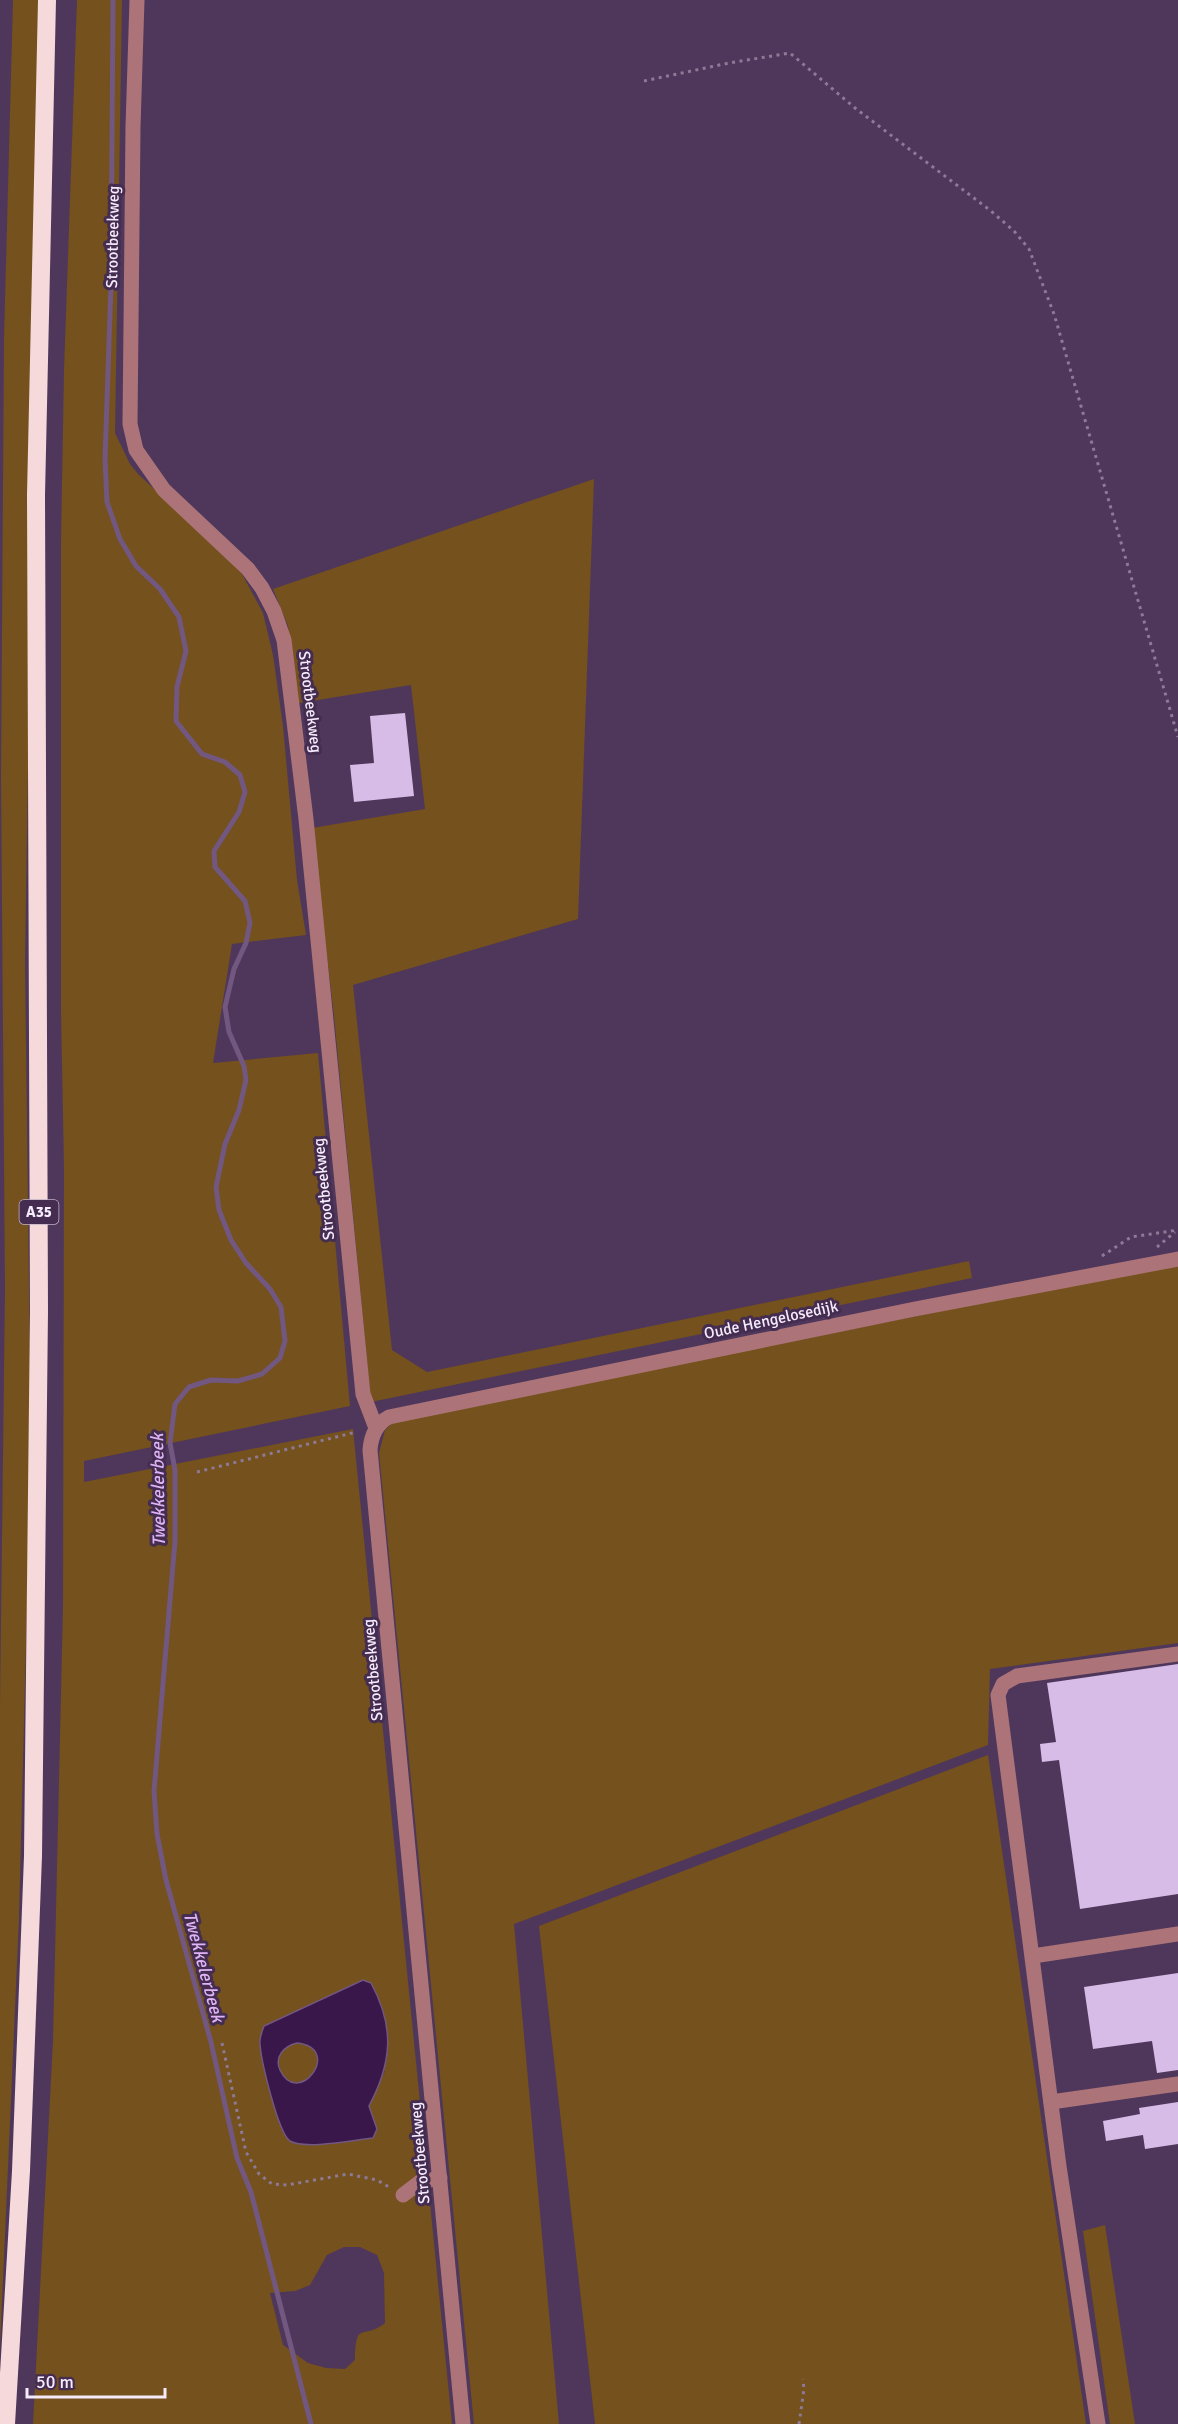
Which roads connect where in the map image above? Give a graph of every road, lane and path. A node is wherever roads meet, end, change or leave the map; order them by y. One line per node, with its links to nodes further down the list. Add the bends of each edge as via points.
1 (47, 0): 19 (highway, A35, via 36,495 39,1311 33,1856)
2 (137, 0): 8 (street, Strootbeekweg, via 130,424 136,450 164,490 248,569 262,588 284,640 306,819 363,1394)
3 (644, 81): 4 (path, via 790,53 906,148 991,211 1029,249 1054,314)
4 (1178, 737)
5 (1178, 1230): 6 (path, via 1131,1237)
6 (1101, 1257)
7 (1178, 1259): 8 (street, Oude Hengelosedijk, via 389,1417)
8 (376, 1428): 9 (path); 16 (street, Strootbeekweg, via 370,1450)
9 (197, 1472)
10 (1178, 1653): 12 (street, via 1017,1676 1003,1684 998,1695)
11 (1178, 1934): 12 (street)
12 (1033, 1956): 15 (street)
13 (222, 2043): 17 (path, via 246,2152 259,2174 273,2184 287,2185 348,2174 377,2180)
14 (1178, 2084): 15 (street)
15 (1051, 2102): 22 (street)
16 (440, 2178): 17 (street, via 420,2182); 20 (street, Strootbeekweg)
17 (404, 2195)
18 (803, 2379): 21 (path)
19 (6, 2424)
20 (463, 2424)
21 (799, 2424)
22 (1098, 2424)

